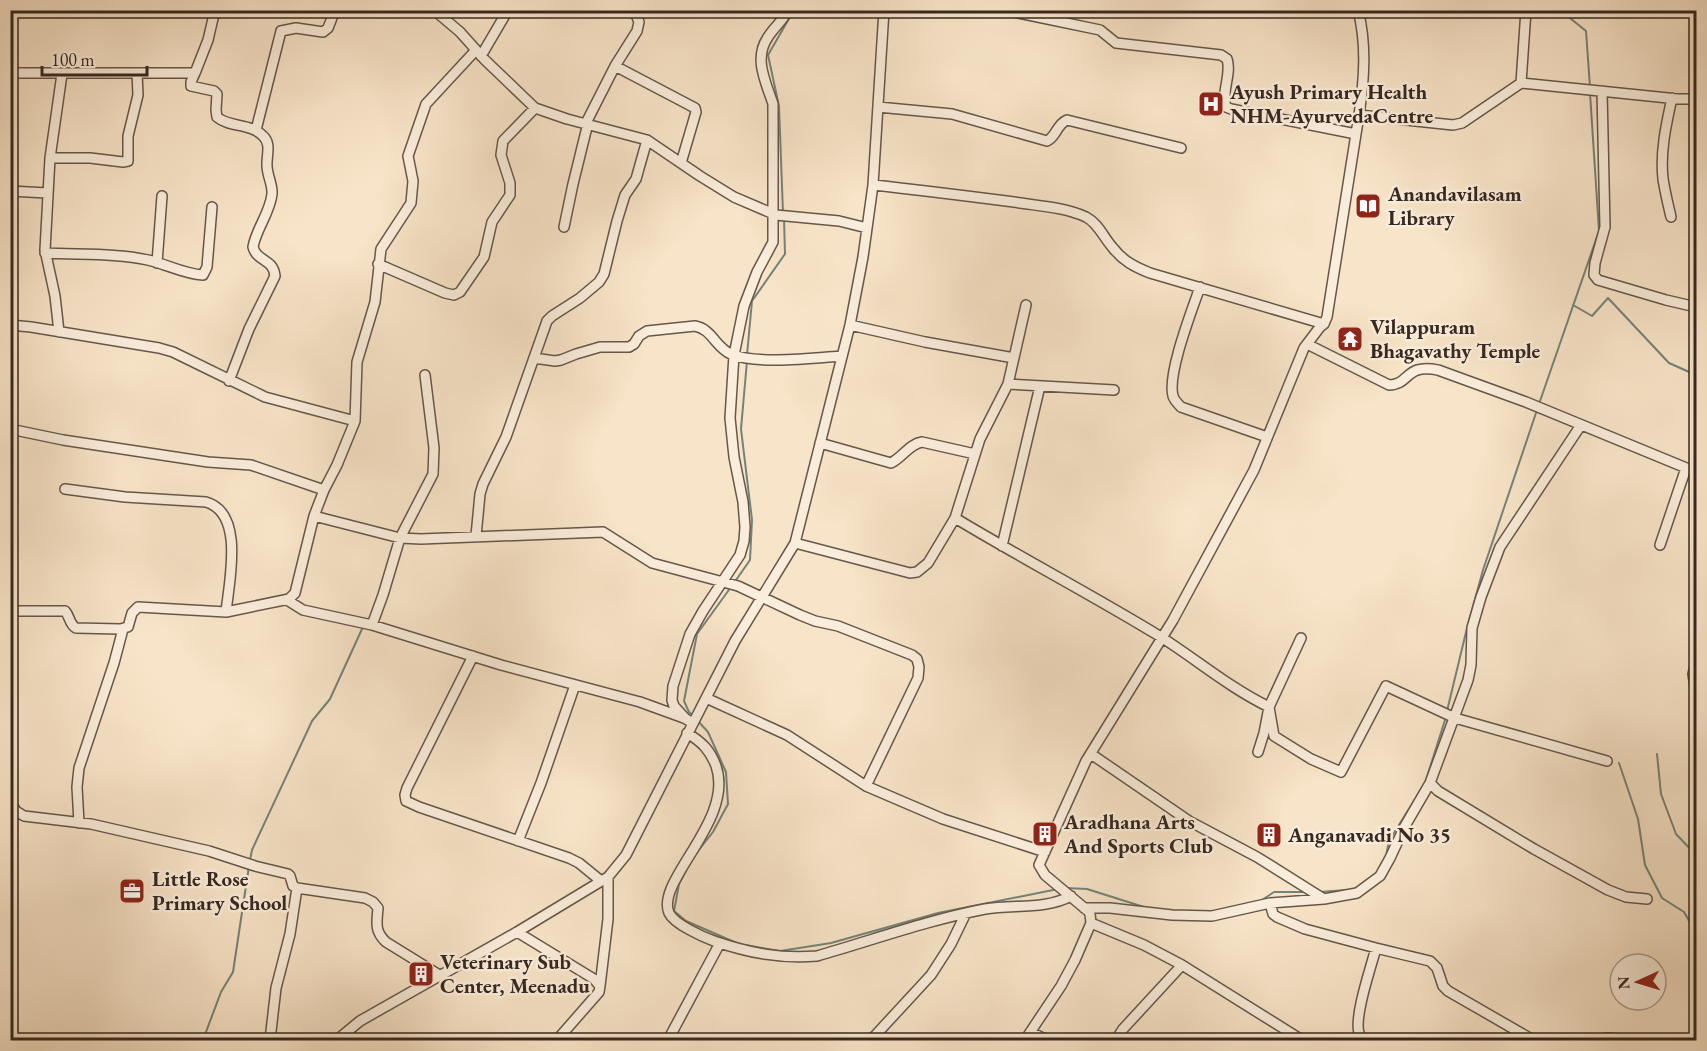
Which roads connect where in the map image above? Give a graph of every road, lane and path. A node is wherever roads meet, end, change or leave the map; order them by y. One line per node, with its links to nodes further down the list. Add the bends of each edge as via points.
1 (215, 10): 17 (street)
2 (335, 10): 27 (street, via 323,32 296,28 281,31)
3 (434, 10): 12 (street)
4 (450, 10): 12 (street)
5 (508, 10): 13 (street)
6 (634, 10): 14 (street, via 638,31)
7 (788, 10): 38 (street, via 765,42 760,57 774,104)
8 (884, 10): 23 (street)
9 (1004, 10): 28 (street, via 1100,30 1116,43 1221,55 1229,65 1226,107)
10 (1358, 10): 25 (street, via 1365,75)
11 (1526, 10): 19 (street)
12 (444, 20): 13 (street)
13 (478, 52): 24 (street); 44 (street, via 426,104 408,156 413,198 384,242)
14 (615, 66): 26 (street); 32 (street, via 695,108)
15 (10, 73): 18 (street)
16 (137, 73): 17 (street); 18 (street); 31 (street, via 138,95 128,136 128,161)
17 (195, 73): 27 (street, via 191,86 218,93 219,119)
18 (62, 74): 31 (street)
19 (1521, 83): 20 (street); 25 (street, via 1454,125)
20 (1600, 91): 21 (street); 47 (street, via 1605,227 1594,275 1598,280)
21 (1672, 98): 22 (street); 39 (street, via 1663,154 1663,178)
22 (1696, 99)
23 (878, 107): 30 (street, via 952,114 1047,141 1067,120); 33 (street)
24 (535, 108): 26 (street); 44 (street, via 503,141 501,155 510,195 492,222 484,257 460,292 445,293)
25 (1359, 115): 28 (street)
26 (587, 123): 29 (street); 40 (street)
27 (256, 130): 58 (street, via 268,146 267,175 272,198 253,248 256,255 272,265 275,276 249,329)
28 (1356, 134): 48 (street)
29 (647, 140): 32 (street); 55 (street, via 636,178 625,195 604,274 580,298 552,316)
30 (1181, 148)
31 (50, 158): 35 (street)
32 (681, 163): 38 (street, via 734,197)
33 (873, 185): 41 (street); 45 (street, via 1076,213 1089,219 1132,265)
34 (10, 191): 35 (street)
35 (47, 193): 42 (street)
36 (162, 196): 43 (street)
37 (212, 207): 43 (street, via 204,273)
38 (774, 214): 41 (street); 53 (street, via 773,242 756,272 744,306)
39 (1671, 217)
40 (564, 227)
41 (867, 228): 50 (street)
42 (45, 253): 43 (street, via 126,257); 51 (street)
43 (157, 263)
44 (378, 264): 62 (street, via 375,302 357,362)
45 (1200, 287): 48 (street); 65 (street, via 1178,357 1173,397 1181,407)
46 (1026, 305): 56 (street)
47 (1696, 307)
48 (1324, 324): 52 (street)
49 (10, 325): 51 (street)
50 (850, 325): 54 (street); 56 (street)
51 (58, 332): 58 (street, via 159,348)
52 (1307, 344): 63 (street, via 1383,384 1399,384 1411,372 1428,368); 65 (street)
53 (736, 356): 54 (street); 55 (street, via 695,326 646,331 629,347 600,347 555,361); 79 (street, via 730,418 745,527 740,555)
54 (842, 356): 66 (street)
55 (534, 358): 74 (street, via 506,437 483,484)
56 (1014, 358): 59 (street)
57 (425, 375): 75 (street, via 434,439 433,474)
58 (230, 381): 62 (street, via 265,397)
59 (1008, 384): 60 (street); 67 (street)
60 (1040, 386): 61 (street); 78 (street)
61 (1114, 390)
62 (355, 421): 71 (street)
63 (1581, 425): 68 (street); 94 (street, via 1500,547 1480,597 1468,680)
64 (10, 429): 71 (street, via 63,440 251,465)
65 (1267, 437): 86 (street, via 1254,470)
66 (820, 443): 67 (street, via 891,463 915,443 922,442); 76 (street)
67 (975, 454): 73 (street)
68 (1686, 468): 69 (street); 77 (street)
69 (1696, 472)
70 (66, 489): 83 (street, via 206,502 219,507 229,526 232,546)
71 (324, 490): 72 (street)
72 (314, 516): 75 (street); 81 (street, via 295,593)
73 (955, 518): 76 (street, via 928,563 917,572); 78 (street)
74 (476, 536): 75 (street); 79 (street, via 603,532 652,563)
75 (400, 538): 84 (street)
76 (795, 543): 80 (street)
77 (1660, 545)
78 (1002, 546): 86 (street)
79 (725, 582): 80 (street); 95 (street, via 690,634 673,686 674,706)
80 (762, 597): 92 (street); 101 (street, via 917,659 918,678)
81 (287, 600): 83 (street); 84 (street, via 303,610)
82 (10, 611): 85 (street, via 65,611 76,628)
83 (226, 612): 85 (street, via 138,607)
84 (372, 625): 88 (street)
85 (123, 629): 104 (street, via 79,768)
86 (1162, 638): 93 (street); 98 (street)
87 (1301, 638): 93 (street)
88 (473, 656): 90 (street); 105 (street, via 405,798 412,805)
89 (1696, 662): 91 (street)
90 (575, 685): 95 (street); 105 (street)
91 (1696, 693)
92 (706, 698): 95 (street); 101 (street, via 787,735)
93 (1269, 707): 94 (street, via 1274,736 1341,772 1386,686); 97 (street)
94 (1455, 718): 99 (street); 100 (street)
95 (692, 720): 96 (street)
96 (687, 734): 107 (street, via 626,855); 117 (street, via 702,742 715,763 719,796 710,820 676,879 668,910 672,918 701,937)
97 (1258, 752)
98 (1091, 754): 106 (street); 110 (street, via 1189,821)
99 (1607, 761)
100 (1430, 783): 110 (street, via 1380,876 1357,893); 111 (street, via 1608,890)
101 (866, 786): 106 (street, via 943,819)
102 (10, 801): 103 (street)
103 (15, 815): 104 (street)
104 (79, 823): 108 (street, via 209,851 288,874)
105 (518, 841): 107 (street, via 574,860)
106 (1045, 852): 109 (street, via 1039,865)
107 (604, 879): 116 (street); 121 (street, via 608,919)
108 (297, 888): 120 (street, via 369,900 378,908 379,936); 123 (street, via 276,988)
109 (1068, 896): 113 (street); 114 (street, via 1042,904)
110 (1324, 899): 112 (street)
111 (1647, 899)
112 (1270, 903): 113 (street, via 1212,916); 118 (street, via 1274,914 1283,920)
113 (1084, 908): 115 (street)
114 (966, 913): 117 (street, via 817,956 767,956); 127 (street, via 931,975)
115 (1090, 923): 119 (street); 122 (street, via 1070,969)
116 (517, 932): 120 (street); 121 (street, via 594,979)
117 (720, 943): 126 (street)
118 (1376, 948): 132 (street, via 1359,1015 1359,1032); 133 (street, via 1430,961 1448,991)
119 (1182, 965): 130 (street); 131 (street)
120 (441, 976): 124 (street, via 360,1021)
121 (600, 987): 125 (street)
122 (1031, 1032): 128 (street); 129 (street)
123 (270, 1041)
124 (337, 1041)
125 (557, 1041)
126 (668, 1041)
127 (871, 1041)
128 (1025, 1041)
129 (1047, 1041)
130 (1116, 1041)
131 (1302, 1041)
132 (1365, 1041)
133 (1533, 1041)
134 (1601, 1041): 135 (street)
135 (1632, 1041)

